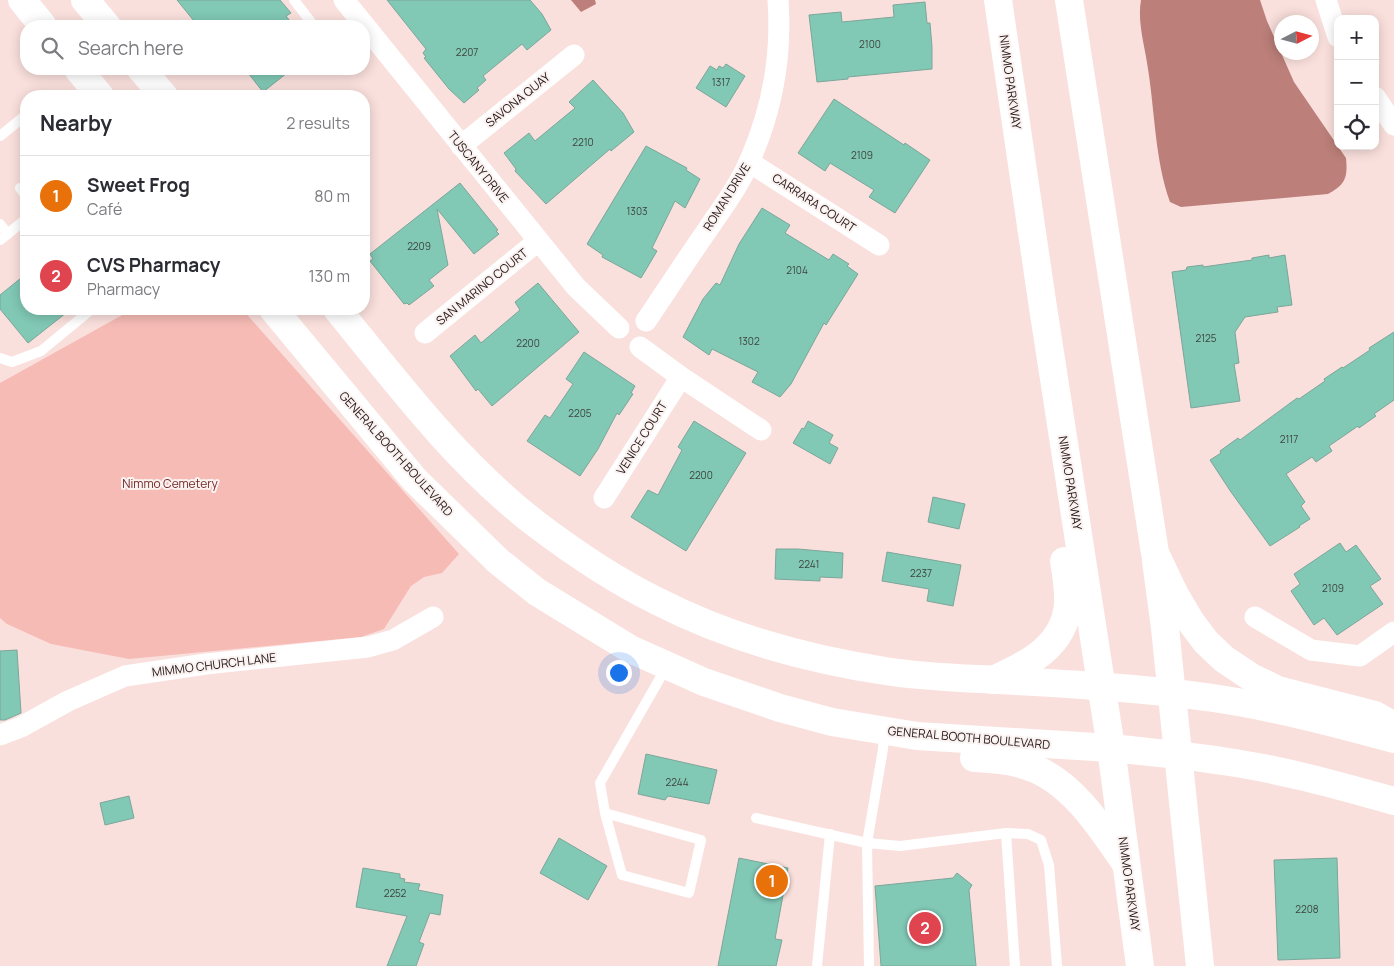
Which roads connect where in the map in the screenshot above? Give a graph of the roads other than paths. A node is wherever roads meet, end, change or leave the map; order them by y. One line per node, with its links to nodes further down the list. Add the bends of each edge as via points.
1 (22, 0): 9 (main road)
2 (85, 0): 10 (main road)
3 (294, 0): 11 (lane)
4 (344, 0): 12 (street, TUSCANY DRIVE)
5 (778, 0): 25 (street, ROMAN DRIVE, via 779,45 775,78)
6 (998, 0): 31 (main road, NIMMO PARKWAY)
7 (1069, 0): 43 (main road)
8 (1326, 0): 13 (street)
9 (38, 20)
10 (102, 20)
11 (309, 20)
12 (360, 20)
13 (1334, 25)
14 (370, 32): 24 (street, TUSCANY DRIVE)
15 (574, 55): 24 (street, SAVONA QUAY)
16 (83, 75): 18 (main road)
17 (147, 75): 19 (main road)
18 (95, 90)
19 (159, 90)
20 (1379, 104): 22 (street)
21 (20, 120): 23 (lane)
22 (1394, 125)
23 (0, 136)
24 (461, 146): 29 (street, TUSCANY DRIVE)
25 (750, 162): 30 (street, CARRARA COURT); 35 (street, ROMAN DRIVE)
26 (0, 224): 28 (lane)
27 (20, 224): 28 (lane)
28 (4, 237)
29 (538, 242): 36 (street, TUSCANY DRIVE, via 576,287); 37 (street, SAN MARINO COURT)
30 (879, 244)
31 (1042, 301): 48 (main road, via 1040,400 1068,584 1068,605 1064,622 1042,654); 49 (main road, NIMMO PARKWAY)
32 (85, 315): 39 (lane, via 41,351 12,362)
33 (278, 315): 47 (main road, GENERAL BOOTH BOULEVARD, via 414,479 498,561 537,592 586,623)
34 (342, 315): 48 (main road, via 427,419 478,473 534,523 656,601 757,641 832,661 909,674)
35 (646, 321): 36 (street, via 638,316 628,316); 38 (street, via 650,335)
36 (619, 328): 38 (street, via 619,338 626,345)
37 (425, 333)
38 (640, 347): 40 (street)
39 (0, 358)
40 (681, 377): 41 (street); 42 (street, VENICE COURT)
41 (761, 430)
42 (604, 498)
43 (1155, 552): 50 (main road); 51 (main road, via 1191,622 1224,659 1278,690 1375,715)
44 (433, 617): 52 (street, MIMMO CHURCH LANE, via 394,640 368,647 125,676)
45 (1255, 617): 46 (street, via 1311,650 1360,656)
46 (1394, 632)
47 (667, 666): 54 (main road, GENERAL BOOTH BOULEVARD, via 780,708 822,736); 58 (lane, via 600,783)
48 (993, 680): 49 (main road)
49 (1101, 686): 50 (main road); 55 (main road, NIMMO PARKWAY)
50 (1172, 694): 53 (main road, via 1276,710); 56 (main road)
51 (1394, 726)
52 (0, 735)
53 (1394, 739)
54 (884, 740): 55 (main road, GENERAL BOOTH BOULEVARD, via 970,740); 62 (lane); 63 (main road, via 1029,766 1048,776 1077,799)
55 (1111, 748): 56 (main road, GENERAL BOOTH BOULEVARD); 63 (main road, NIMMO PARKWAY)
56 (1178, 755): 57 (main road, GENERAL BOOTH BOULEVARD, via 1262,768); 69 (main road)
57 (1394, 800)
58 (605, 813): 58 (lane, via 701,840 689,893 622,875)
59 (756, 818): 61 (lane)
60 (1006, 833): 62 (lane, via 900,846); 66 (lane); 67 (lane, via 1028,834 1041,840 1049,865)
61 (830, 834): 62 (lane); 64 (lane)
62 (867, 843): 65 (lane)
63 (1127, 866): 68 (main road, NIMMO PARKWAY)
64 (816, 966)
65 (869, 966)
66 (1015, 966)
67 (1056, 966)
68 (1140, 966)
69 (1200, 966)

